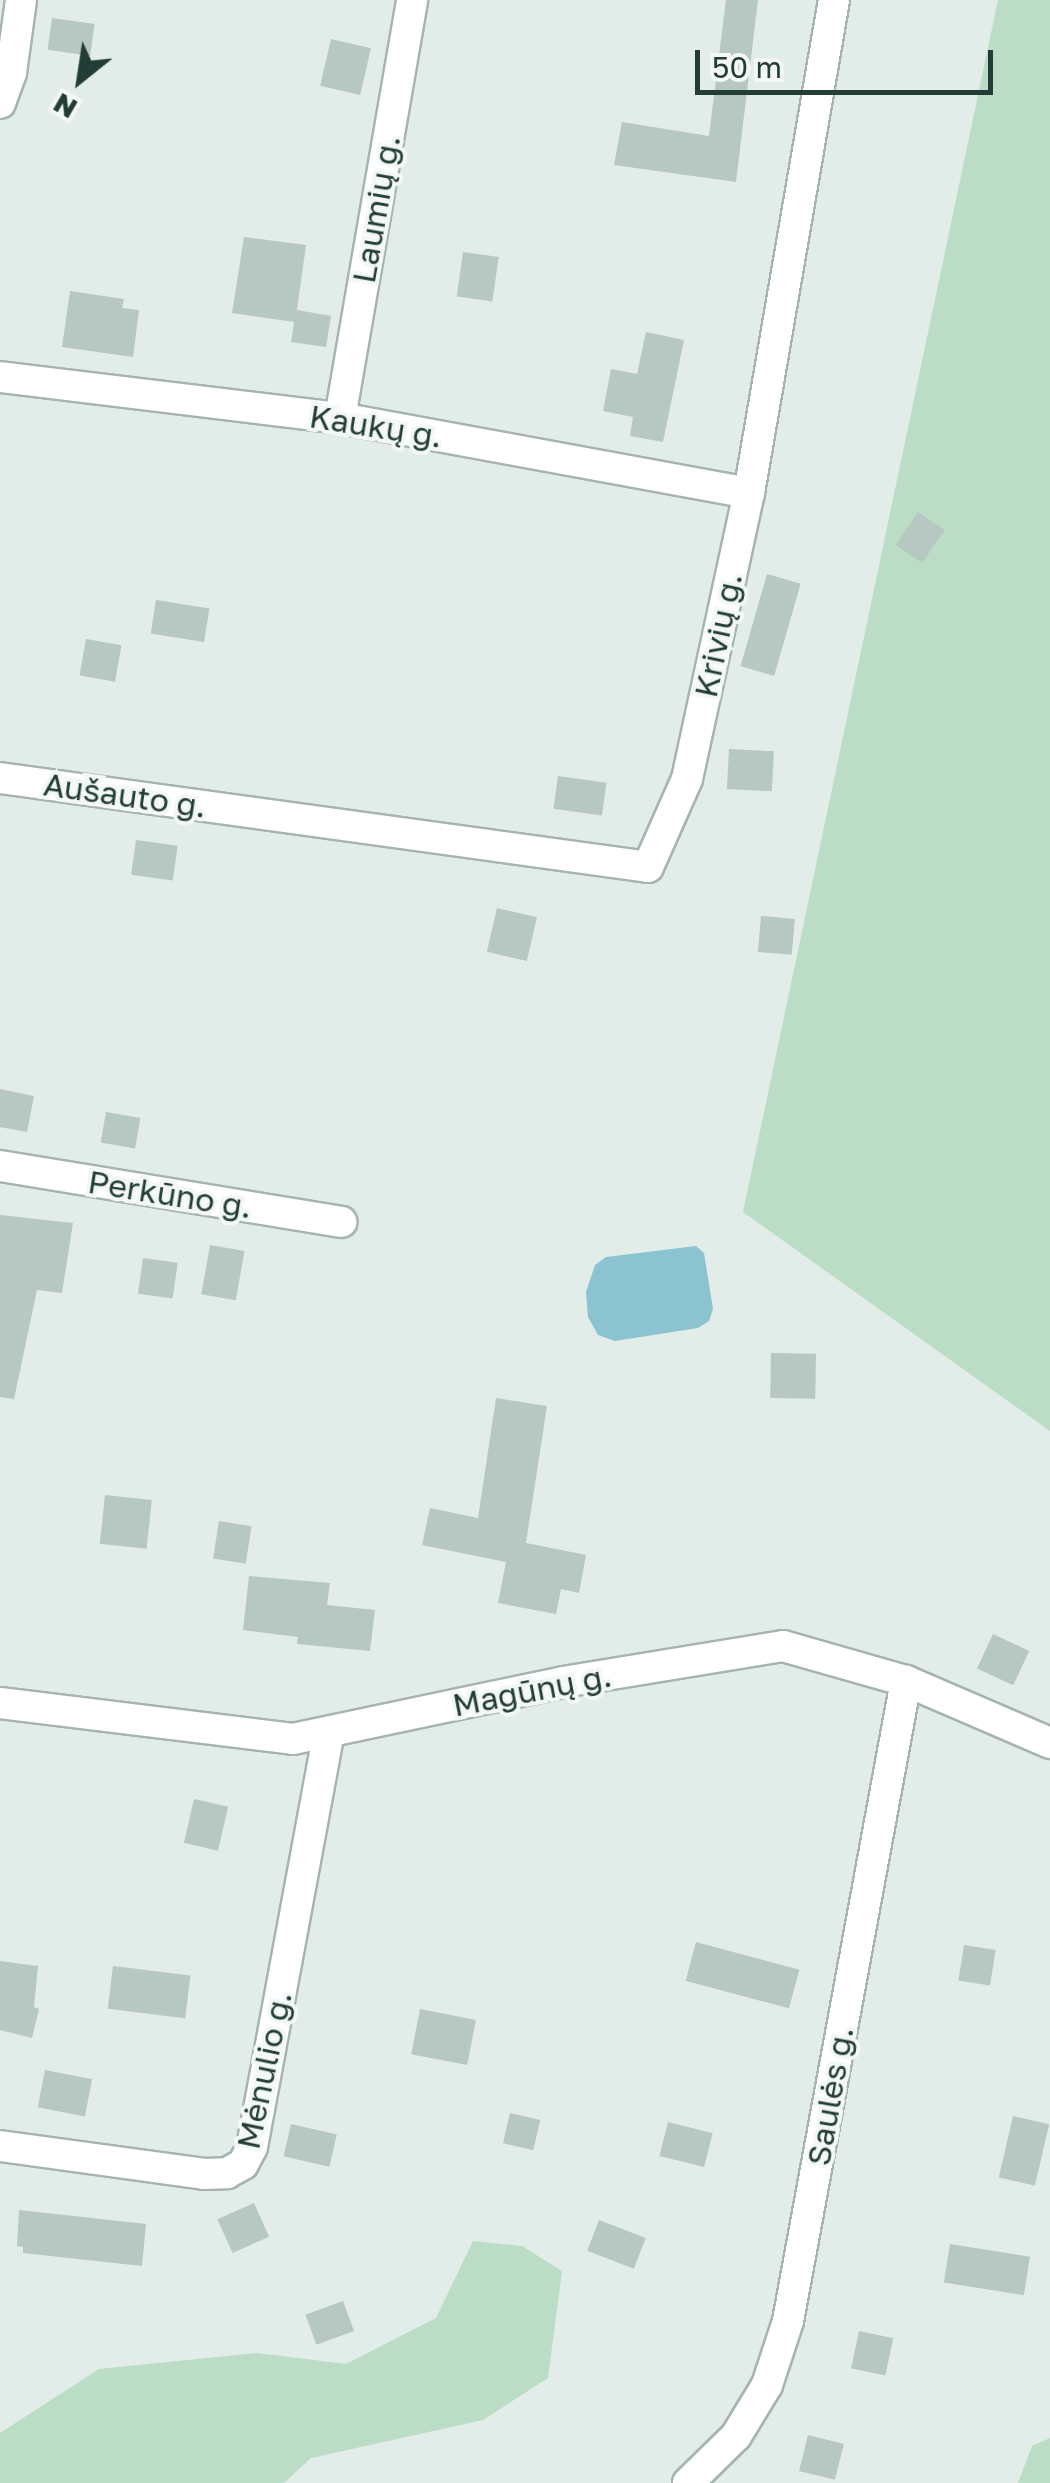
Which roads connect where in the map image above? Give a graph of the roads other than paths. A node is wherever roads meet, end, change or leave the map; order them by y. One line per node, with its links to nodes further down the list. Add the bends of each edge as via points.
1 (21, 0): 4 (street)
2 (412, 0): 6 (street, Laumių g.)
3 (834, 0): 7 (street, Krivių g.)
4 (0, 104)
5 (0, 377): 6 (street, Kaukų g.)
6 (340, 418): 7 (street, Kaukų g.)
7 (748, 493): 9 (street, Krivių g., via 687,779 648,868)
8 (0, 778): 9 (street, Aušauto g.)
9 (250, 812)
10 (0, 1166): 11 (street, Perkūno g.)
11 (341, 1222)
12 (906, 1681): 14 (street, Magūnų g., via 784,1646 563,1682); 15 (street, Magūnų g.); 17 (street, Saulės g., via 788,2321 767,2384 736,2436)
13 (0, 1704): 14 (street, Magūnų g., via 293,1739)
14 (329, 1732): 16 (street, Mėnulio g., via 252,2147 243,2164 204,2174)
15 (1050, 1743)
16 (0, 2146)
17 (688, 2483)

